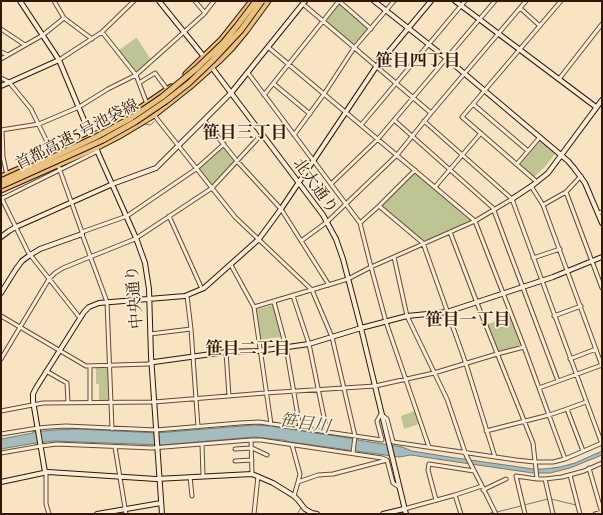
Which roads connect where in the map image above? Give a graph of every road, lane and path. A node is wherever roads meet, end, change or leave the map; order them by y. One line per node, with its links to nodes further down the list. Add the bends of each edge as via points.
1 (21, 1): 35 (street, 中央通り)
2 (54, 1): 24 (street)
3 (134, 1): 32 (street)
4 (159, 1): 33 (street, 北大通り)
5 (195, 1): 23 (street)
6 (214, 1): 23 (street)
7 (252, 1): 45 (highway)
8 (259, 1): 40 (highway); 112 (highway, 首都高速5号池袋線, bridge, via 218,48 186,79 162,97 96,137); 117 (highway, 首都高速5号池袋線, bridge, via 241,30 212,61 166,102 103,140)
9 (268, 1): 51 (highway, via 232,48)
10 (339, 1): 26 (street); 31 (street)
11 (374, 1): 22 (street)
12 (394, 1): 22 (street)
13 (431, 1): 30 (street)
14 (455, 1): 20 (street)
15 (465, 1): 20 (street)
16 (495, 1): 25 (street)
17 (526, 1): 21 (street)
18 (561, 1): 28 (street)
19 (304, 2): 26 (street); 39 (street)
20 (461, 5): 25 (street); 37 (street)
21 (520, 8): 28 (street); 34 (street)
22 (386, 11): 30 (street); 31 (street)
23 (205, 13): 33 (street)
24 (64, 18): 35 (street); 36 (street)
25 (480, 20): 34 (street); 46 (street)
26 (323, 21): 41 (street); 49 (street)
27 (602, 24): 57 (street)
28 (540, 26): 42 (street)
29 (1, 28): 38 (street)
30 (408, 28): 37 (street); 50 (street)
31 (371, 29): 41 (street)
32 (102, 32): 36 (street); 55 (street)
33 (184, 32): 45 (street, 北大通り); 55 (street)
34 (499, 34): 42 (street); 54 (street)
35 (44, 35): 38 (street); 48 (street, 中央通り)
36 (92, 39): 48 (street)
37 (428, 44): 46 (street); 59 (street)
38 (25, 45): 44 (street)
39 (268, 47): 49 (street); 53 (street)
40 (221, 48)
41 (354, 48): 50 (street); 67 (street)
42 (520, 49): 57 (street); 64 (street)
43 (1, 52): 44 (street)
44 (8, 55): 47 (street)
45 (204, 57): 51 (street, 北大通り); 63 (highway)
46 (446, 58): 54 (street); 68 (street)
47 (1, 59)
48 (60, 60): 58 (street); 73 (street, 中央通り)
49 (288, 64): 61 (street); 67 (street)
50 (376, 67): 59 (street); 75 (street)
51 (212, 68): 65 (street, 北大通り); 69 (highway, via 192,85)
52 (196, 73): 69 (highway)
53 (248, 73): 65 (street); 66 (street)
54 (465, 74): 64 (street); 76 (street)
55 (136, 75): 60 (street); 73 (street)
56 (1, 78): 58 (street)
57 (559, 79): 74 (street)
58 (9, 82): 62 (street); 82 (street, via 31,109)
59 (396, 82): 68 (street); 83 (street)
60 (139, 83): 63 (street, via 155,73); 72 (street)
61 (274, 84): 66 (street); 78 (street)
62 (1, 86)
63 (167, 89): 69 (highway)
64 (485, 91): 71 (street); 91 (street)
65 (231, 93): 79 (street); 86 (street, 北大通り)
66 (264, 94): 87 (street)
67 (324, 94): 75 (street); 78 (street)
68 (413, 98): 76 (street); 80 (street)
69 (165, 99): 72 (highway); 77 (highway)
70 (602, 100): 74 (street)
71 (473, 104): 85 (street, via 462,117); 96 (street)
72 (151, 105): 77 (highway, via 154,102 157,104); 89 (highway); 90 (highway)
73 (79, 107): 82 (street); 89 (street, 中央通り)
74 (596, 107): 100 (street)
75 (346, 112): 83 (street); 101 (street)
76 (431, 113): 81 (street)
77 (155, 114): 94 (street); 95 (highway)
78 (310, 114): 87 (street)
79 (204, 120): 93 (street); 94 (street)
80 (394, 120): 88 (street); 92 (street)
81 (424, 121): 88 (street); 99 (street)
82 (39, 124): 84 (street); 97 (street)
83 (361, 125): 92 (street)
84 (2, 130): 109 (street)
85 (481, 133): 99 (street); 103 (street)
86 (262, 134): 102 (street); 114 (street, 北大通り)
87 (294, 135): 101 (street)
88 (412, 136): 98 (street); 108 (street)
89 (91, 137): 95 (street, 中央通り); 97 (highway)
90 (102, 137)
91 (540, 137): 96 (street); 100 (street)
92 (378, 139): 98 (street); 116 (street)
93 (224, 144): 102 (street); 105 (street)
94 (178, 146): 105 (street); 115 (street, via 156,168)
95 (97, 150): 104 (highway); 106 (street); 115 (street, 中央通り)
96 (528, 151): 103 (street)
97 (53, 154): 109 (highway)
98 (397, 155): 107 (street); 126 (street)
99 (462, 155): 108 (street); 124 (street)
100 (561, 155): 110 (street); 113 (street, via 548,173)
101 (314, 160): 114 (street); 116 (street)
102 (237, 161): 120 (street); 129 (street)
103 (517, 164): 113 (street)
104 (58, 165): 106 (street); 121 (highway)
105 (196, 169): 120 (street); 132 (street)
106 (60, 170): 123 (street); 125 (street)
107 (415, 170): 119 (street); 128 (street)
108 (450, 170): 119 (street); 130 (street)
109 (7, 175): 111 (highway)
110 (581, 176): 122 (street); 131 (street)
111 (1, 177)
112 (1, 181): 117 (highway, via 79,148)
113 (537, 182): 118 (street)
114 (299, 183): 129 (street); 135 (street, 北大通り)
115 (113, 184): 125 (street); 132 (street, 中央通り)
116 (331, 184): 126 (street)
117 (1, 186)
118 (531, 186): 124 (street); 127 (street)
119 (435, 187): 134 (street)
120 (212, 188): 133 (street); 143 (street, via 235,217)
121 (1, 190)
122 (566, 192): 127 (street); 152 (street)
123 (1, 198): 138 (street)
124 (512, 198): 130 (street); 151 (street)
125 (72, 202): 138 (street); 140 (street)
126 (346, 203): 135 (street); 136 (street)
127 (543, 205): 146 (street)
128 (379, 206): 136 (street); 145 (street)
129 (281, 209): 143 (street); 144 (street)
130 (494, 209): 134 (street); 160 (street)
131 (600, 213): 137 (street)
132 (126, 216): 140 (street); 142 (street, 中央通り)
133 (169, 216): 142 (street); 162 (street)
134 (475, 221): 139 (street); 165 (street)
135 (327, 222): 144 (street); 157 (street, 北大通り, via 340,249)
136 (360, 223): 154 (street)
137 (602, 223)
138 (16, 227): 141 (street); 147 (street)
139 (450, 232): 145 (street); 171 (street)
140 (82, 233): 147 (street); 148 (street)
141 (1, 237)
142 (136, 238): 148 (street); 168 (street, 中央通り, via 147,269)
143 (259, 239): 153 (street); 163 (street)
144 (301, 241): 159 (street)
145 (423, 243): 149 (street); 174 (street)
146 (560, 249): 151 (street); 155 (street)
147 (30, 255): 156 (street); 164 (street, via 19,265)
148 (90, 257): 156 (street, via 63,268); 169 (street)
149 (394, 257): 154 (street); 176 (street)
150 (602, 257): 152 (street)
151 (533, 258): 158 (street)
152 (592, 261): 155 (street); 161 (street)
153 (231, 265): 162 (street); 173 (street)
154 (371, 268): 157 (street); 179 (street)
155 (568, 271): 158 (street); 172 (street)
156 (49, 279): 178 (street); 180 (street)
157 (348, 279): 159 (street); 181 (street, 北大通り)
158 (542, 281): 160 (street); 177 (street)
159 (329, 285): 163 (street)
160 (523, 287): 165 (street); 205 (street)
161 (602, 288)
162 (203, 290): 166 (street)
163 (312, 290): 167 (street); 184 (street)
164 (1, 293)
165 (503, 293): 171 (street); 187 (street)
166 (187, 296): 168 (street); 182 (street)
167 (293, 296): 170 (street); 185 (street)
168 (149, 300): 169 (street); 183 (street, 中央通り)
169 (106, 302): 178 (street, via 90,307); 198 (street)
170 (274, 302): 173 (street); 186 (street)
171 (477, 302): 174 (street); 192 (street)
172 (580, 306): 177 (street); 188 (street)
173 (254, 308): 191 (street)
174 (447, 312): 176 (street); 197 (street)
175 (1, 316): 180 (street)
176 (407, 316): 179 (street); 202 (street)
177 (554, 316): 195 (street)
178 (80, 318): 189 (street)
179 (386, 322): 181 (street); 204 (street)
180 (20, 327): 189 (street); 194 (street)
181 (361, 328): 184 (street); 206 (street, 北大通り)
182 (191, 329): 183 (street); 193 (street)
183 (150, 334): 196 (street, 中央通り)
184 (332, 337): 185 (street); 207 (street)
185 (309, 344): 186 (street); 209 (street)
186 (286, 347): 191 (street); 210 (street)
187 (524, 347): 192 (street); 208 (street)
188 (596, 350): 195 (street); 199 (street)
189 (60, 351): 200 (street); 201 (street)
190 (226, 352): 191 (street); 193 (street); 212 (street)
191 (260, 352): 211 (street)
192 (497, 354): 197 (street); 224 (street)
193 (193, 356): 196 (street); 213 (street)
194 (1, 359)
195 (570, 359): 203 (street)
196 (151, 363): 198 (street); 214 (street, 中央通り)
197 (466, 364): 202 (street); 231 (street)
198 (109, 365): 200 (street); 218 (street)
199 (602, 365): 203 (street)
200 (90, 366): 217 (street)
201 (46, 371): 216 (street, via 67,383); 219 (street, via 34,391)
202 (434, 373): 204 (street); 248 (street, via 447,399)
203 (576, 374): 205 (street); 215 (street)
204 (406, 379): 206 (street); 241 (street)
205 (558, 382): 208 (street)
206 (375, 386): 207 (street); 222 (street, 北大通り)
207 (344, 388): 209 (street); 234 (street)
208 (539, 388): 223 (street)
209 (318, 390): 210 (street); 232 (street)
210 (294, 391): 211 (street); 228 (street)
211 (266, 393): 212 (street); 225 (street)
212 (229, 396): 213 (street)
213 (196, 398): 214 (street); 226 (street)
214 (154, 402): 218 (street); 230 (street, 中央通り)
215 (586, 402): 220 (street); 237 (street)
216 (68, 403): 217 (street); 219 (street)
217 (90, 403): 218 (street)
218 (111, 403): 229 (street)
219 (34, 405): 221 (street); 227 (street)
220 (568, 409): 223 (street); 245 (street)
221 (1, 411)
222 (381, 414): 234 (street, via 377,421 382,440); 241 (street, via 387,419 393,442); 272 (street, 北大通り)
223 (549, 415): 224 (street); 251 (street)
224 (524, 421): 231 (street); 255 (street, via 533,443)
225 (271, 424): 226 (street, via 259,422); 228 (street)
226 (198, 427): 230 (street)
227 (38, 428): 229 (street, via 66,426); 233 (street); 238 (street)
228 (300, 428): 232 (street)
229 (112, 429): 230 (street)
230 (156, 431): 242 (street, 中央通り)
231 (486, 431): 250 (street)
232 (327, 432): 234 (street)
233 (1, 434)
234 (355, 437): 247 (street)
235 (250, 440): 236 (street); 239 (street); 243 (street)
236 (202, 444): 242 (street); 262 (street)
237 (602, 444): 245 (street)
238 (41, 445): 240 (street); 246 (street); 259 (street)
239 (292, 445): 247 (street); 271 (street, via 300,474)
240 (115, 447): 242 (street); 264 (street)
241 (429, 447): 248 (street)
242 (157, 448): 267 (street)
243 (251, 448): 244 (street); 249 (street); 253 (street)
244 (235, 449)
245 (583, 452): 251 (street)
246 (1, 453)
247 (353, 453): 254 (street)
248 (466, 454): 250 (street); 258 (street)
249 (267, 455)
250 (495, 457): 255 (street)
251 (565, 459): 255 (street)
252 (235, 460): 253 (street)
253 (252, 460): 260 (street)
254 (387, 460): 271 (street); 272 (street, via 392,482)
255 (535, 463): 266 (street)
256 (602, 463): 257 (street)
257 (589, 468): 261 (street); 281 (street)
258 (473, 470): 273 (street); 277 (street, via 429,464 428,470)
259 (45, 472): 264 (street); 270 (street); 282 (street, via 46,504)
260 (252, 474): 262 (street); 263 (street)
261 (570, 475): 269 (street); 293 (street)
262 (204, 476): 265 (street)
263 (258, 476): 276 (street); 285 (street)
264 (120, 477): 267 (street); 280 (street)
265 (190, 477): 267 (street); 275 (street)
266 (537, 478): 269 (street); 291 (street, via 516,476)
267 (159, 479): 278 (street)
268 (506, 479): 273 (street)
269 (545, 479): 292 (street)
270 (1, 482)
271 (298, 482): 276 (street)
272 (399, 487): 279 (street)
273 (483, 488): 274 (street); 290 (street)
274 (455, 495): 277 (street); 289 (street)
275 (192, 496)
276 (294, 496): 286 (street, via 305,509)
277 (436, 500): 279 (street)
278 (161, 503): 280 (street); 284 (street)
279 (404, 509): 287 (street); 288 (street)
280 (126, 512): 283 (street)
281 (602, 513): 294 (street)
282 (49, 514)
283 (97, 514)
284 (162, 514)
285 (254, 514)
286 (318, 514)
287 (383, 514)
288 (406, 514)
289 (460, 514)
290 (496, 514)
291 (525, 514)
292 (553, 514)
293 (580, 514)
294 (595, 514)

